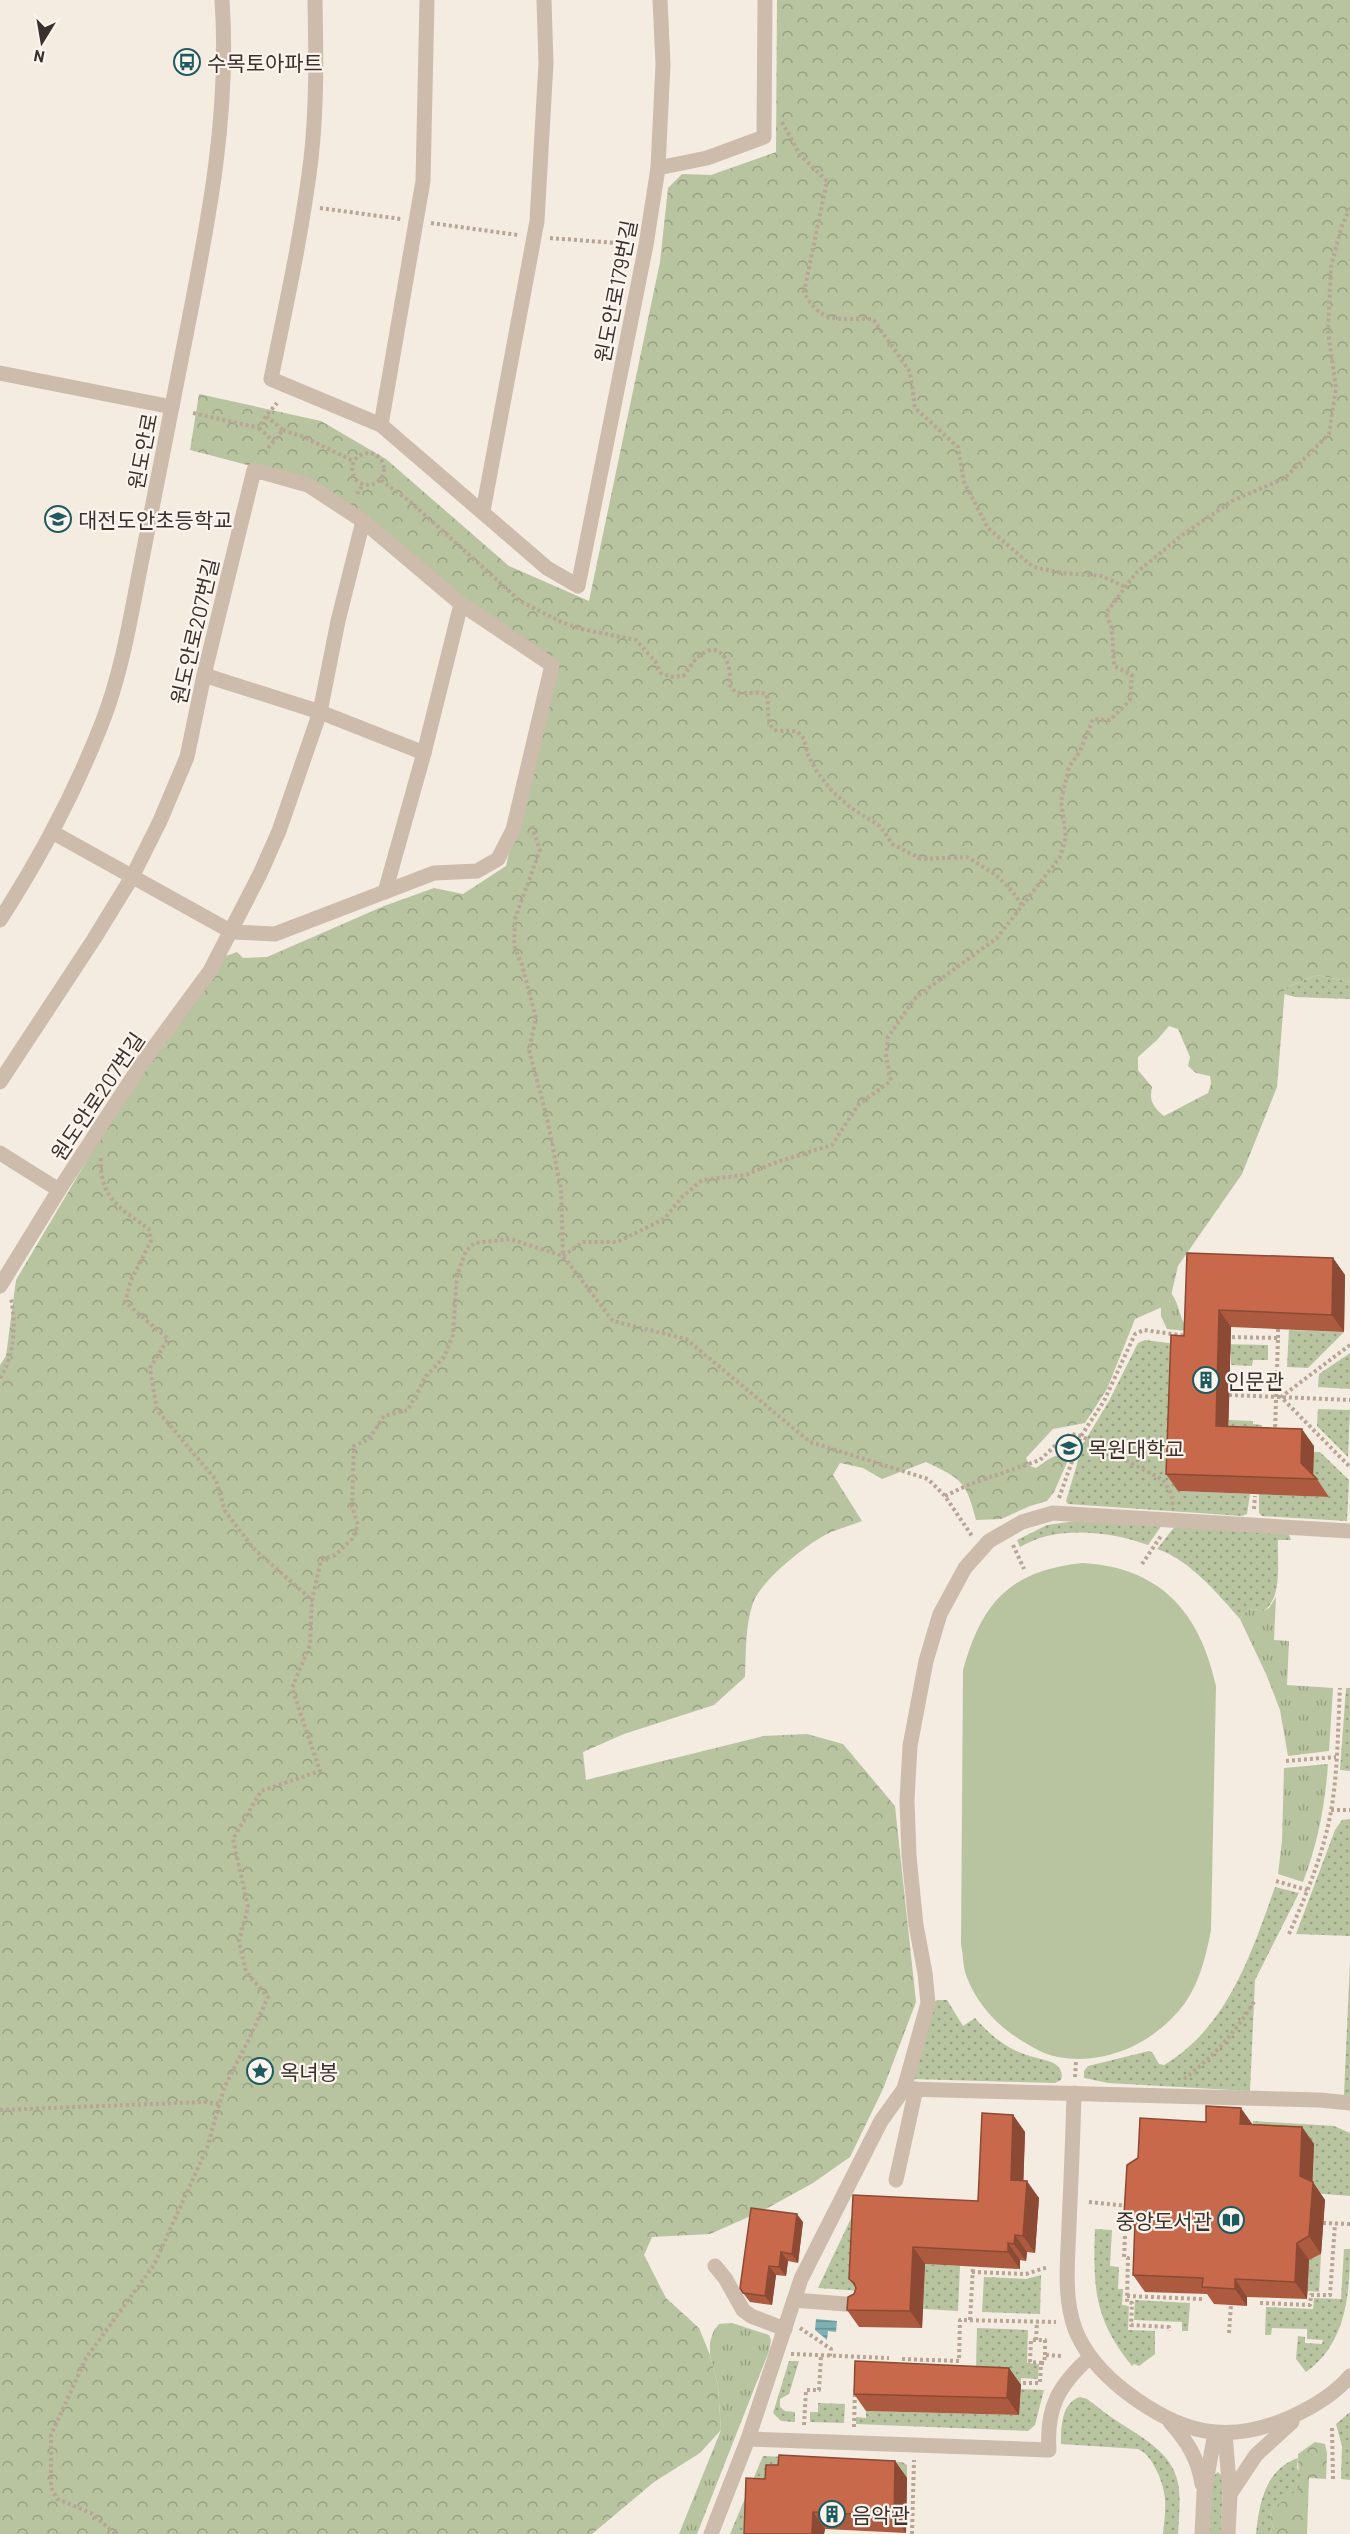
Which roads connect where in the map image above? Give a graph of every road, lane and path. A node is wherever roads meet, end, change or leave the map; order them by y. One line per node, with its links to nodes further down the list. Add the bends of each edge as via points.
1 (222, 0): 18 (street, 원도안로, via 225,48 218,162)
2 (315, 0): 21 (street, via 311,158 272,379)
3 (427, 0): 21 (street, via 423,181)
4 (544, 0): 32 (street, via 546,63 537,221)
5 (660, 0): 8 (street, 원도안로179번길, via 663,64)
6 (765, 0): 8 (street, via 764,137 707,158)
7 (779, 117): 34 (path, via 800,154 827,181 804,292 811,306 836,320 873,320 882,330 910,372 915,408 958,447 964,482 988,528 1033,567 1102,576)
8 (658, 168): 32 (street, 원도안로179번길, via 578,586 547,568)
9 (315, 208): 11 (path)
10 (1350, 208): 34 (path, via 1331,267 1328,331 1336,388 1329,434 1285,478 1232,501 1182,535)
11 (408, 220)
12 (431, 223): 13 (path)
13 (525, 236)
14 (547, 238): 15 (path)
15 (636, 244)
16 (0, 373): 18 (street)
17 (277, 403): 20 (path)
18 (172, 407): 40 (street, 원도안로, via 128,629 103,721)
19 (193, 414): 22 (path)
20 (266, 416): 22 (path); 23 (path)
21 (381, 424): 32 (street)
22 (259, 428): 24 (path)
23 (283, 430): 24 (path); 28 (path)
24 (273, 441): 26 (path)
25 (375, 446): 27 (path)
26 (268, 448)
27 (372, 454): 28 (path, via 362,454); 29 (path, via 384,464)
28 (353, 461): 30 (path, via 353,477)
29 (381, 480): 30 (path, via 371,486); 43 (path, via 520,601 559,621 636,640 661,673 672,677 683,676 702,654 718,652 728,659 729,684 735,692 766,694 770,725 777,731 798,732 816,772 851,808 879,826 891,844 921,859 967,857 996,874)
30 (363, 485): 31 (path)
31 (357, 494)
32 (483, 510)
33 (363, 521): 35 (street, 원도안로207번길); 36 (street, 원도안로207번길, via 308,485 254,470); 37 (street, 원도안로207번길)
34 (1125, 587): 43 (path, via 1106,613 1112,629 1114,666 1131,675 1130,700 1110,720 1093,719 1070,767 1061,801 1066,837 1060,857)
35 (461, 604): 38 (street); 39 (street, 원도안로207번길, via 552,665)
36 (204, 675): 37 (street); 41 (street, 원도안로207번길, via 187,757)
37 (320, 712): 38 (street); 45 (street, 원도안로207번길, via 279,831)
38 (424, 753): 42 (street)
39 (520, 804): 42 (street, 원도안로207번길, via 513,830 498,859 477,871 434,873); 50 (path, via 540,850 515,919 514,946 536,1018 529,1050 561,1190)
40 (52, 832): 41 (street, 원도안로207번길); 44 (street, 원도안로)
41 (132, 877): 45 (street, 원도안로207번길); 46 (street, 원도안로207번길)
42 (385, 892): 45 (street, 원도안로207번길, via 275,934)
43 (1023, 907): 50 (path, via 998,938 916,998 888,1037 885,1056 891,1081 859,1104 832,1145 746,1175 702,1180 664,1219 617,1242 583,1242)
44 (0, 920)
45 (232, 932): 49 (street, 원도안로207번길, via 210,971 140,1066)
46 (0, 1082)
47 (0, 1153): 49 (street)
48 (101, 1153): 75 (path, via 100,1170 114,1203 149,1229 151,1241 131,1280 125,1302 168,1340 150,1368 157,1410 216,1480 225,1511 254,1549)
49 (59, 1190): 51 (street, 원도안로207번길)
50 (563, 1256): 64 (path, via 613,1321 686,1339 810,1442 928,1479); 75 (path, via 510,1239 474,1243 466,1251 457,1275 453,1335 444,1356 426,1376 408,1410 384,1416 369,1439 354,1446 352,1506 357,1525 352,1539 334,1555 321,1560)
51 (3, 1282): 57 (path, via 16,1323 7,1367)
52 (1278, 1329): 55 (path)
53 (1196, 1336): 62 (path, via 1139,1330 1104,1401)
54 (1219, 1336): 55 (path)
55 (1278, 1338): 59 (path)
56 (1350, 1345): 59 (path)
57 (0, 1378)
58 (1229, 1395): 59 (path)
59 (1278, 1397): 60 (path); 61 (path); 63 (path)
60 (1350, 1400)
61 (1275, 1433)
62 (1081, 1436): 64 (path, via 1071,1434 1040,1460); 66 (path, via 1164,1480); 68 (path)
63 (1350, 1467)
64 (945, 1496): 70 (path)
65 (1255, 1496): 67 (path)
66 (1172, 1501)
67 (1254, 1504)
68 (1053, 1513): 69 (street); 86 (street, via 1022,1522 989,1541 965,1568 940,1614 927,1661 910,1746 907,1800 916,1925 928,2003)
69 (1350, 1531)
70 (975, 1541)
71 (1153, 1547): 73 (path)
72 (1016, 1549): 74 (path)
73 (1142, 1564)
74 (1024, 1569)
75 (312, 1600): 89 (path, via 310,1645 292,1688 320,1771 261,1791 233,1839 248,1907 239,1941 246,1972 268,1996)
76 (1340, 1688): 77 (path)
77 (1336, 1757): 78 (path); 79 (path)
78 (1286, 1761)
79 (1331, 1810): 80 (path); 82 (path)
80 (1350, 1810)
81 (1276, 1881): 82 (path)
82 (1307, 1890): 83 (path)
83 (1289, 1934)
84 (1255, 2000): 85 (path, via 1216,2051)
85 (1176, 2084)
86 (910, 2089): 87 (street); 91 (street); 103 (street, via 881,2121)
87 (1074, 2093): 88 (street); 119 (street, via 1068,2292 1075,2328)
88 (1350, 2103)
89 (219, 2104): 90 (path); 137 (path, via 207,2148 154,2265 86,2358 51,2435 51,2487 57,2499 91,2513)
90 (0, 2110)
91 (896, 2180)
92 (1127, 2197): 94 (path)
93 (1089, 2202): 94 (path)
94 (1126, 2206): 95 (path); 101 (path)
95 (1138, 2207)
96 (1323, 2223): 97 (path)
97 (1335, 2224): 98 (path); 104 (path, via 1330,2295 1311,2295 1310,2305)
98 (1350, 2224)
99 (716, 2266): 110 (street, via 743,2310)
100 (1048, 2267): 107 (path, via 1026,2274 973,2269)
101 (1127, 2296): 102 (path); 111 (path, via 1127,2302 1132,2302 1131,2325 1169,2327)
102 (1202, 2299)
103 (794, 2300): 105 (street); 110 (street)
104 (1260, 2303)
105 (858, 2305)
106 (1231, 2305): 112 (path)
107 (970, 2320): 108 (path); 121 (path, via 960,2320 959,2361)
108 (1037, 2322): 109 (path); 113 (path)
109 (1057, 2322)
110 (791, 2328): 117 (path, via 831,2349); 132 (street)
111 (1169, 2331)
112 (1229, 2333)
113 (1036, 2340): 115 (path, via 1045,2340); 122 (path, via 1031,2340 1030,2362)
114 (788, 2354): 116 (path)
115 (1045, 2355): 118 (path); 122 (path)
116 (821, 2356): 117 (path); 128 (path, via 819,2390 806,2390)
117 (830, 2356): 120 (path)
118 (1061, 2356)
119 (1090, 2357): 127 (street, via 1112,2381); 132 (street, via 1063,2385 1053,2404 1049,2450)
120 (889, 2358)
121 (902, 2359)
122 (1041, 2363): 125 (path, via 1041,2383)
123 (1350, 2376): 126 (street, via 1330,2396)
124 (855, 2381): 129 (path)
125 (1023, 2383)
126 (1304, 2411): 131 (street, via 1249,2432); 136 (street, via 1256,2455)
127 (1170, 2422): 131 (street); 135 (street, via 1199,2465)
128 (804, 2426)
129 (854, 2428)
130 (1332, 2428): 134 (path)
131 (1220, 2433): 135 (street); 136 (street)
132 (748, 2439): 138 (street)
133 (915, 2459): 139 (path)
134 (1333, 2479)
135 (1204, 2493): 140 (street)
136 (1230, 2494): 141 (street)
137 (115, 2534)
138 (711, 2534)
139 (912, 2534)
140 (1202, 2534)
141 (1228, 2534)

